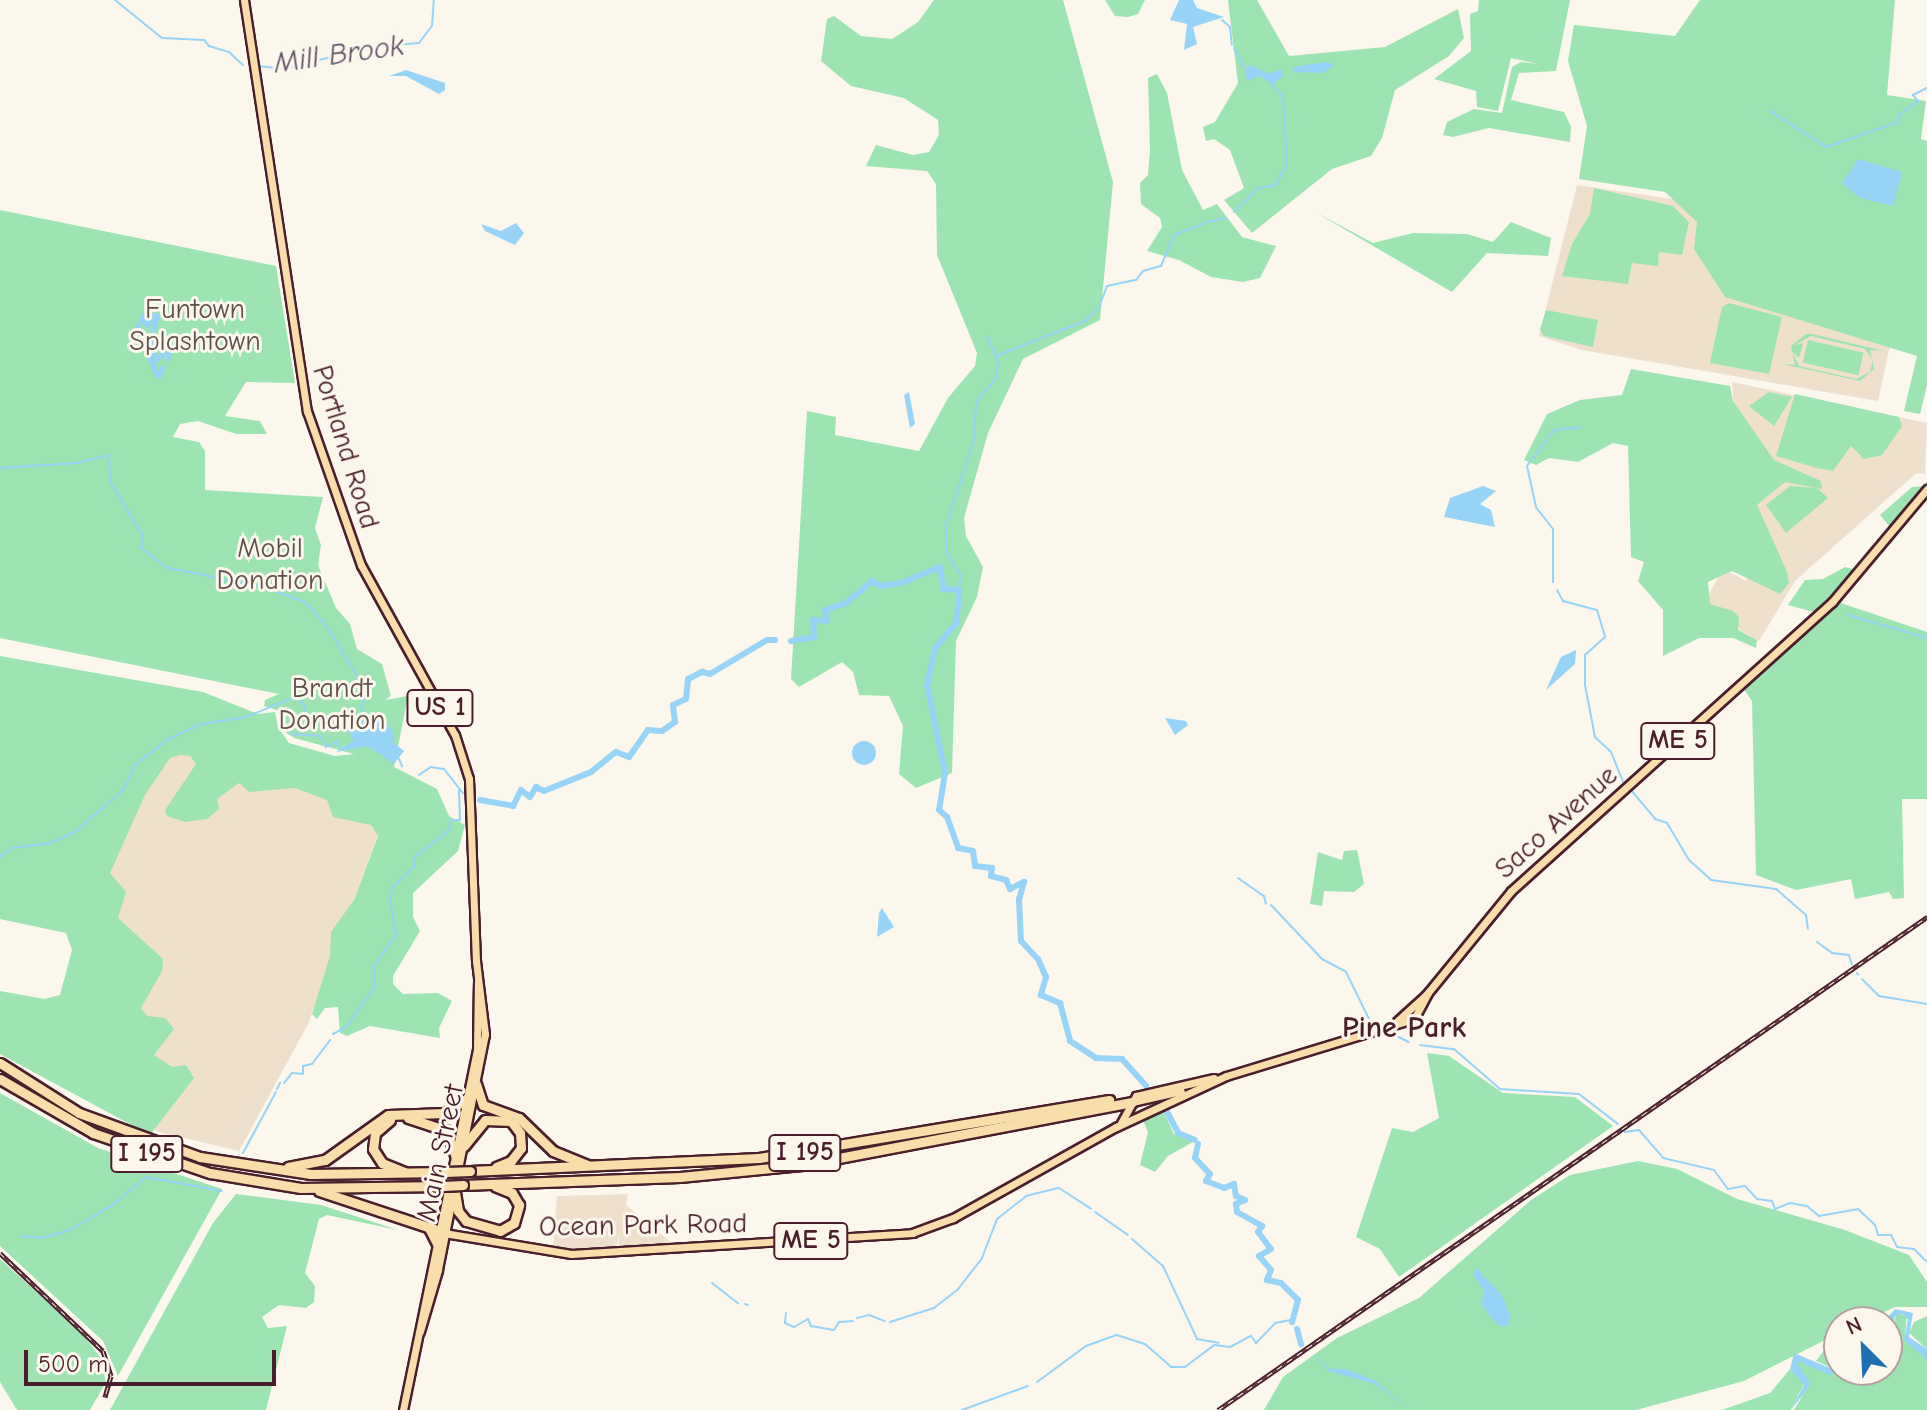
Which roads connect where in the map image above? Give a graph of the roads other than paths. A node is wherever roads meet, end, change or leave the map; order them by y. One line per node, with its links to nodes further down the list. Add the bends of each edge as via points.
1 (244, 0): 3 (main road, Portland Road / US 1, via 305,403 361,565 463,753)
2 (1927, 489): 5 (main road, Saco Avenue / ME 5, via 1823,611 1511,891)
3 (472, 834): 4 (main road, Main Street / US 1)
4 (478, 982): 13 (main road, Main Street / US 1, via 485,1034); 14 (main road, Main Street / US 1, via 478,1039)
5 (1428, 993): 6 (main road, Saco Avenue / ME 5); 7 (main road, Saco Avenue / ME 5)
6 (1415, 1007): 7 (main road); 8 (main road, Saco Avenue / ME 5)
7 (1419, 1016): 8 (main road)
8 (1391, 1024): 10 (main road, Ocean Park Road / ME 5)
9 (0, 1063): 20 (highway, I 195, via 105,1125)
10 (1226, 1076): 12 (main road, Ocean Park Road / ME 5); 15 (main road, Ocean Park Road / ME 5)
11 (0, 1079): 25 (highway, I 195, via 68,1121 149,1155 246,1181)
12 (1210, 1083): 15 (main road); 16 (main road, Ocean Park Road / ME 5)
13 (476, 1084): 18 (main road, Main Street / US 1); 21 (highway, via 484,1107 519,1118 566,1158)
14 (467, 1098): 19 (main road, Main Street / US 1); 20 (highway, via 445,1113 382,1117 313,1164)
15 (1132, 1103): 16 (main road); 17 (main road, Ocean Park Road / ME 5); 21 (highway, I 195, via 808,1152); 24 (highway, I 195, via 802,1165)
16 (1136, 1117): 17 (main road, Ocean Park Road / ME 5)
17 (1116, 1127): 28 (main road, Ocean Park Road / ME 5, via 961,1214 898,1236 582,1254)
18 (464, 1146): 22 (highway, via 490,1118 511,1121 521,1135 520,1151 511,1161); 26 (main road, Main Street / US 1)
19 (455, 1155): 23 (highway, via 452,1137 440,1126 414,1118 390,1120 377,1130 373,1149 382,1163); 28 (main road, Main Street / US 1)
20 (218, 1161): 23 (highway, I 195, via 287,1172)
21 (602, 1168): 22 (highway, I 195)
22 (470, 1171): 23 (highway, I 195, bridge)
23 (407, 1174)
24 (488, 1184): 26 (highway, I 195); 26 (highway, via 510,1192 518,1202 518,1217 505,1229 488,1231 469,1223 458,1211)
25 (308, 1188): 26 (highway, I 195, bridge); 27 (highway)
26 (459, 1188): 28 (main road, Main Street / US 1)
27 (429, 1228): 28 (highway); 29 (highway)
28 (443, 1230): 29 (main road, Main Street / US 1); 30 (main road, Main Street / US 1)
29 (437, 1244): 30 (main road, Main Street / US 1)
30 (420, 1331): 31 (main road, Main Street / US 1)
31 (403, 1410)

